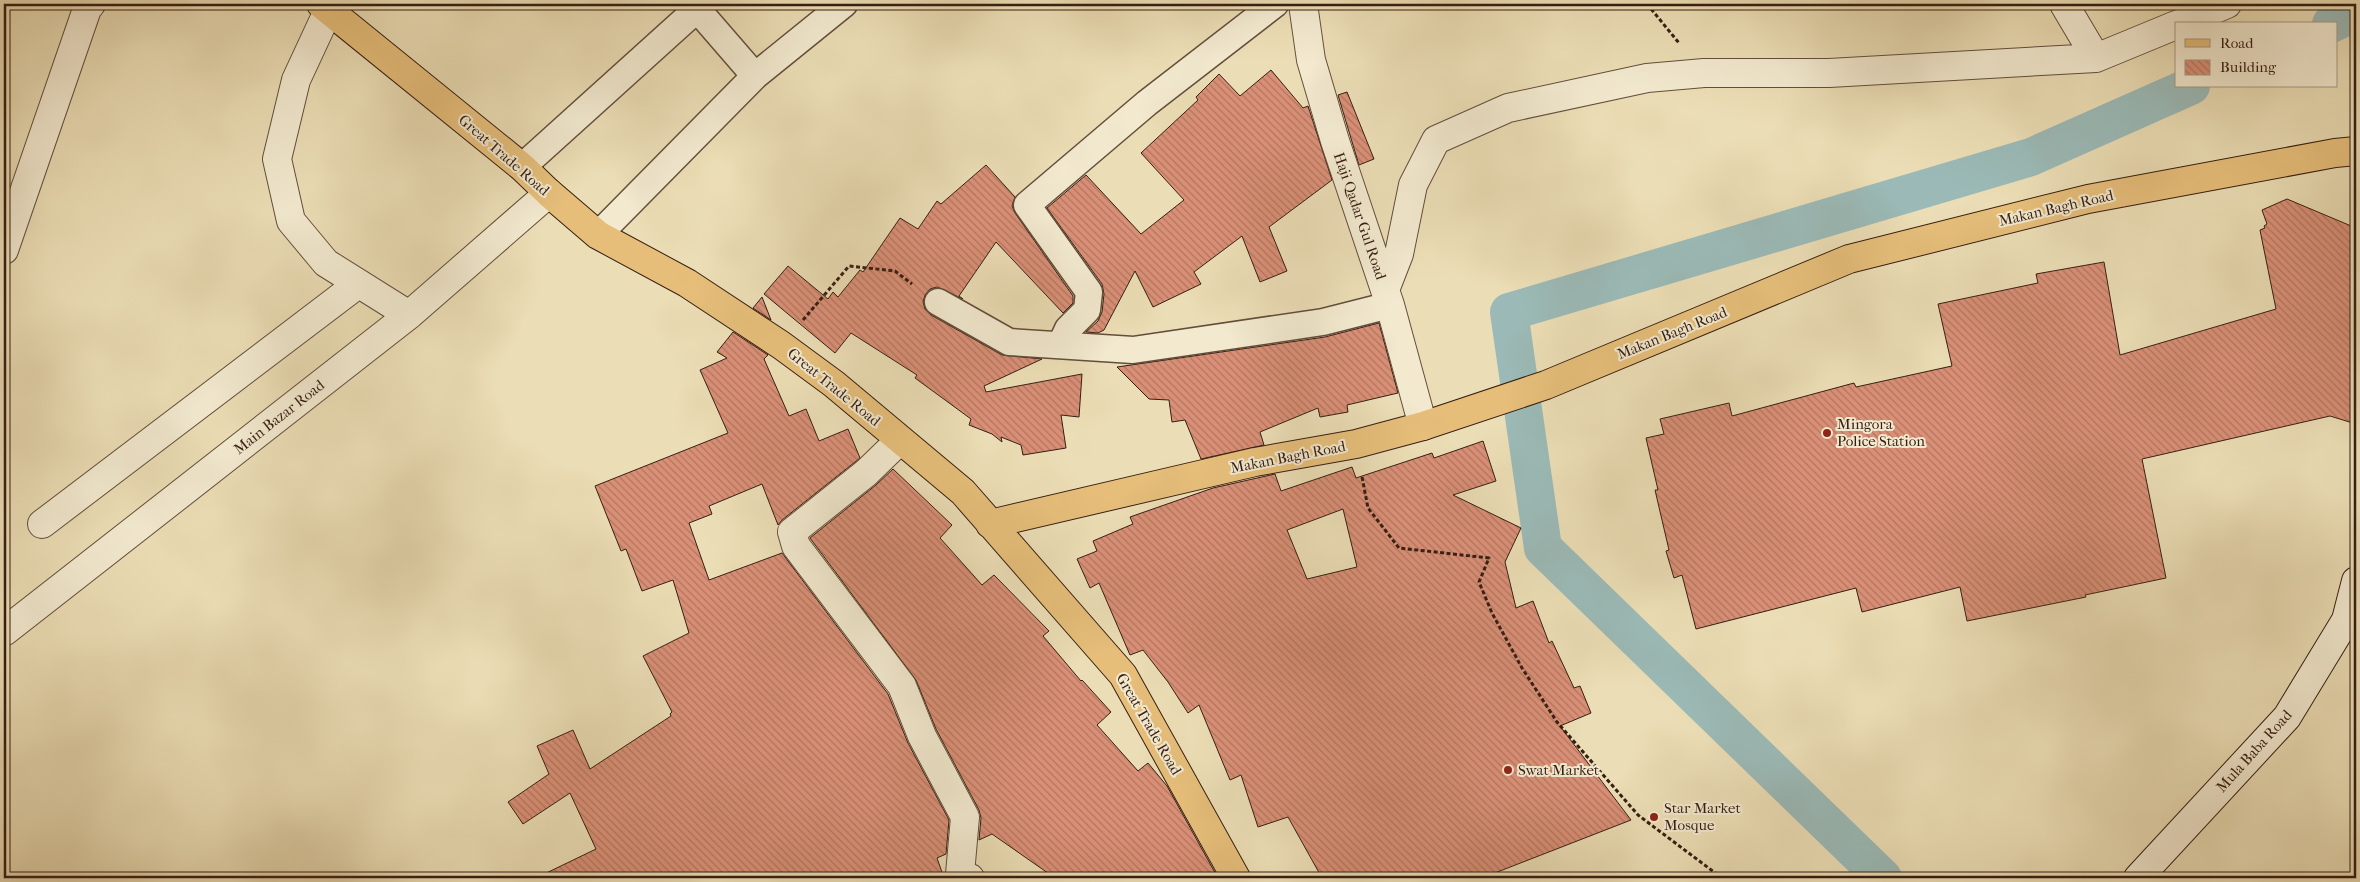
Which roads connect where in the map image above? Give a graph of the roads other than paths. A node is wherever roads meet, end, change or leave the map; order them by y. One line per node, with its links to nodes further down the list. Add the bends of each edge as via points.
1 (91, 4): 16 (street)
2 (844, 4): 11 (street)
3 (1275, 4): 21 (street, via 1147,103 1027,205 1088,292 1087,310 1068,330)
4 (1303, 4): 18 (street, Haji Qadar Gul Road, via 1311,60)
5 (2064, 4): 10 (street)
6 (2228, 4): 8 (street)
7 (325, 7): 13 (main road, Great Trade Road); 17 (street, via 296,80 277,158 291,221 326,263)
8 (2183, 22)
9 (2175, 25): 10 (street)
10 (2096, 58): 18 (street, via 1829,73 1704,72 1647,78 1508,108 1436,140 1413,185)
11 (755, 76): 13 (street, via 697,9); 15 (street)
12 (2356, 151): 22 (main road, Makan Bagh Road, via 2088,199 1849,260 1546,385)
13 (522, 167): 14 (main road, Great Trade Road)
14 (549, 194): 15 (main road, Great Trade Road); 20 (street, Main Bazar Road)
15 (598, 235): 23 (main road, Great Trade Road, via 687,282 781,345 834,384)
16 (4, 250)
17 (358, 284): 20 (street); 24 (street)
18 (1387, 298): 21 (street, via 1323,322 1133,350); 22 (street, Haji Qadar Gul Road)
19 (938, 302): 21 (street, via 1009,342)
20 (410, 315): 27 (street, Main Bazar Road)
21 (1061, 344)
22 (1423, 426): 25 (main road, Makan Bagh Road, via 1356,444 1255,462)
23 (900, 440): 25 (main road, Great Trade Road, via 963,492); 28 (street, via 866,473 792,532 796,546 902,686 922,736 965,817 960,874)
24 (42, 524)
25 (990, 524): 29 (main road, Great Trade Road, via 1123,676)
26 (2356, 581): 30 (street, Mula Baba Road, via 2346,620 2287,718)
27 (4, 632)
28 (970, 878)
29 (1236, 878)
30 (2138, 878)

